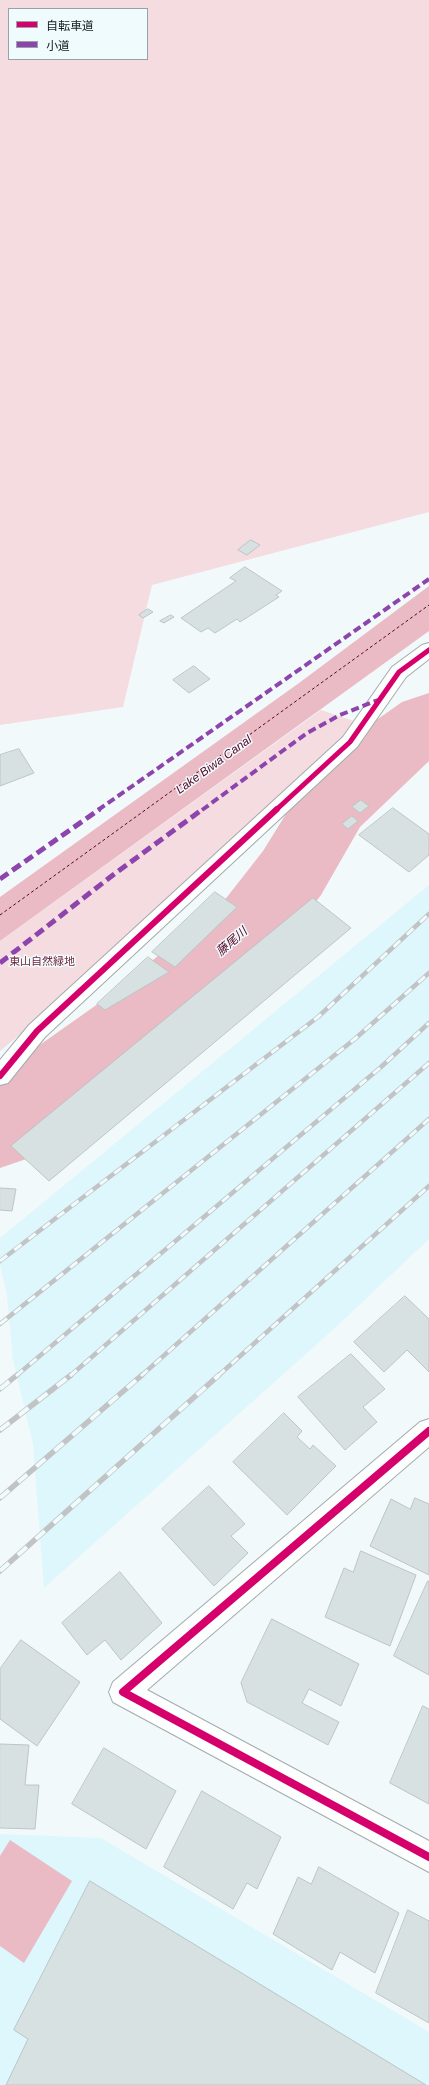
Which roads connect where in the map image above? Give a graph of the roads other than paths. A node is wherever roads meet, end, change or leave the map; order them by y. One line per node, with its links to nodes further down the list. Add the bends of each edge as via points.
1 (429, 650): 2 (street, via 399,672 350,742 37,1031)
2 (0, 1076)
3 (429, 1431): 4 (street, via 123,1692)
4 (429, 1857)

